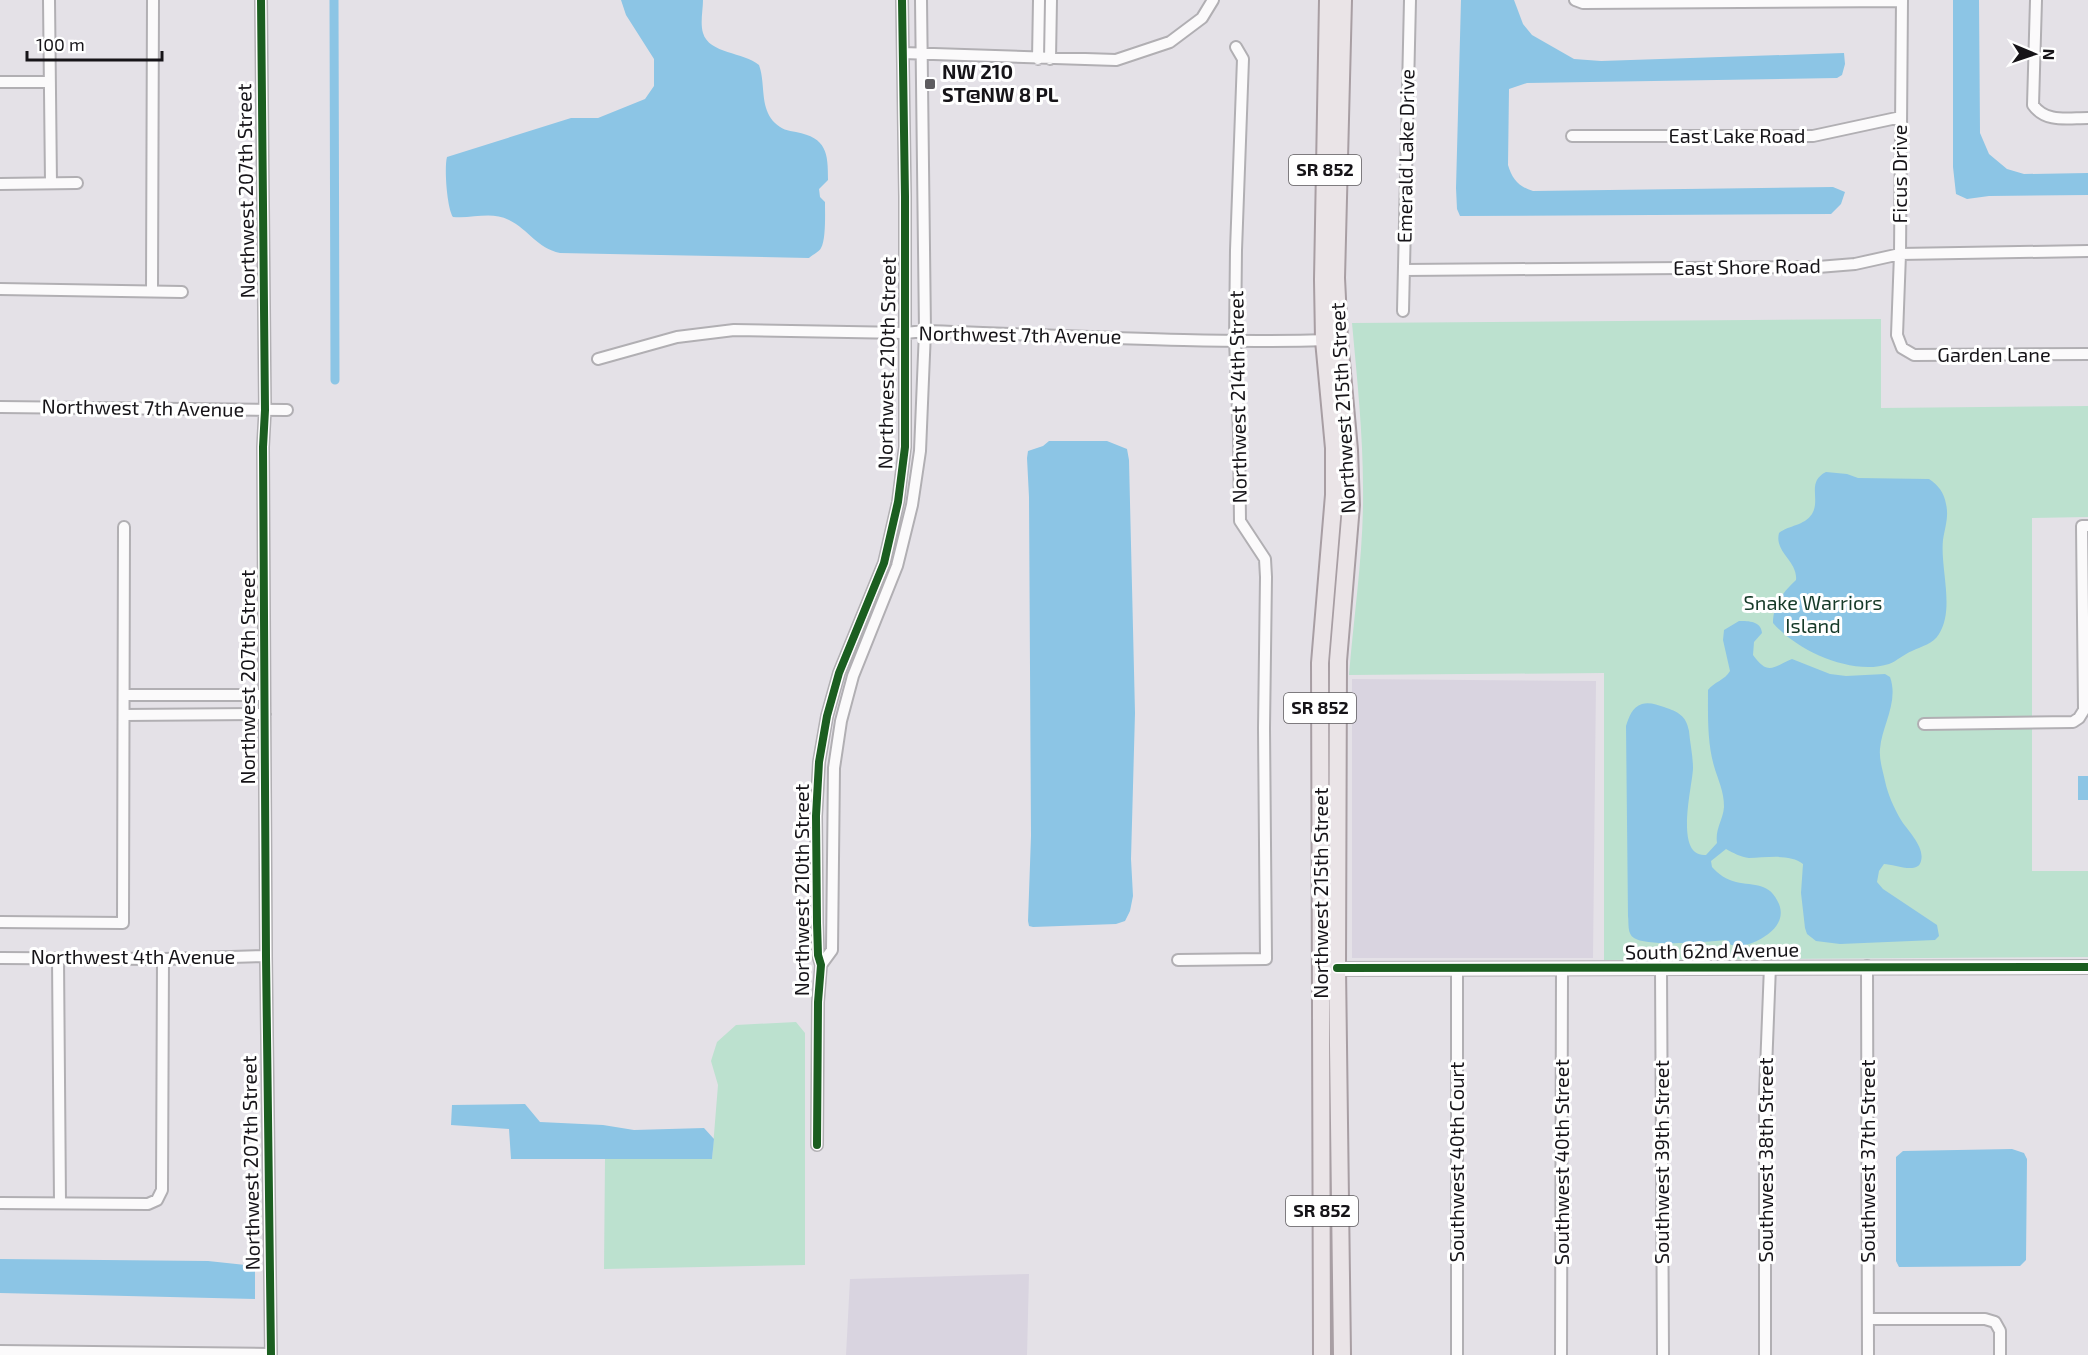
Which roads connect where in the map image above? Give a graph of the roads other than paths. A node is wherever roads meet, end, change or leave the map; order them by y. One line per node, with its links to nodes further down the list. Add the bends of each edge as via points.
1 (49, 0): 20 (street)
2 (153, 0): 31 (street)
3 (261, 0): 42 (street, Northwest 207th Street)
4 (902, 0): 16 (street, Northwest 210th Street)
5 (921, 0): 17 (street, Northwest 210th Street)
6 (1039, 0): 18 (street)
7 (1051, 0): 18 (street)
8 (1213, 0): 18 (street, via 1202,18 1170,42 1116,60)
9 (1328, 0): 36 (main road, Northwest 215th Street / SR 852, via 1323,280)
10 (1343, 0): 36 (main road, Northwest 215th Street / SR 852)
11 (1410, 0): 29 (street, Emerald Lake Drive)
12 (1575, 0): 14 (street)
13 (2036, 0): 22 (street, via 2033,105 2050,118)
14 (1902, 1): 21 (street, Ficus Drive)
15 (1236, 47): 37 (street, Northwest 214th Street, via 1243,59)
16 (903, 53): 17 (street); 35 (street, Northwest 210th Street)
17 (921, 54): 18 (street); 34 (street, Northwest 210th Street)
18 (1044, 59)
19 (0, 82): 20 (street)
20 (50, 82): 25 (street)
21 (1901, 117): 23 (street, East Lake Road, via 1813,136); 28 (street, Ficus Drive)
22 (2088, 118)
23 (1572, 136)
24 (0, 183): 25 (street)
25 (51, 183): 26 (street)
26 (77, 183)
27 (2088, 251): 28 (street, East Shore Road)
28 (1899, 254): 29 (street, East Shore Road, via 1818,267); 38 (street, Ficus Drive, via 1897,334)
29 (1404, 270): 33 (street, Emerald Lake Drive)
30 (0, 289): 31 (street)
31 (152, 291): 32 (street)
32 (182, 292)
33 (1403, 311)
34 (925, 330): 35 (street, Northwest 7th Avenue); 37 (street, Northwest 7th Avenue); 61 (street, Northwest 210th Street, via 920,451 912,505 897,566 853,676 841,721 834,768 832,950)
35 (905, 333): 40 (street, Northwest 7th Avenue, via 734,330 677,337); 61 (street, Northwest 210th Street, via 905,447 898,502 884,563 839,673 819,762 817,923)
36 (1331, 340): 37 (street, Northwest 7th Avenue); 65 (main road, Northwest 215th Street / SR 852, via 1349,450 1351,506 1338,661)
37 (1235, 341): 60 (street, Northwest 214th Street, via 1240,521 1265,559 1266,959)
38 (1902, 348): 39 (street, Garden Lane, via 1914,355)
39 (2088, 354)
40 (598, 359)
41 (0, 407): 42 (street, Northwest 7th Avenue)
42 (265, 410): 43 (street, Northwest 7th Avenue); 49 (street, Northwest 207th Street)
43 (287, 410)
44 (2085, 526): 54 (street, via 2084,710 2079,718 2073,722)
45 (124, 527): 46 (street)
46 (124, 695): 47 (street); 51 (street)
47 (162, 695): 48 (street); 52 (street)
48 (185, 695): 49 (street); 53 (street)
49 (264, 695): 50 (street, Northwest 207th Street)
50 (265, 714): 53 (street); 56 (street, Northwest 207th Street)
51 (124, 715): 52 (street); 55 (street, via 123,923)
52 (162, 715): 53 (street)
53 (185, 715)
54 (1924, 724)
55 (0, 922)
56 (266, 956): 59 (street, Northwest 4th Avenue); 76 (street, Northwest 207th Street)
57 (0, 958): 58 (street, Northwest 4th Avenue)
58 (58, 958): 59 (street, Northwest 4th Avenue); 70 (street)
59 (163, 959): 70 (street, via 162,1190 157,1200 148,1204)
60 (1178, 960)
61 (821, 965): 69 (street, Northwest 210th Street)
62 (1770, 966): 63 (street, South 62nd Avenue); 67 (street, South 62nd Avenue); 82 (street, Southwest 38th Street, via 1765,1095)
63 (1867, 966): 64 (street, South 62nd Avenue); 74 (street, Southwest 37th Street)
64 (2088, 967)
65 (1330, 968): 66 (street, South 62nd Avenue); 72 (main road, Northwest 215th Street / SR 852); 73 (main road, Northwest 215th Street / SR 852)
66 (1457, 968): 68 (street, South 62nd Avenue); 79 (street, Southwest 40th Court)
67 (1661, 968): 68 (street, South 62nd Avenue); 81 (street, Southwest 39th Street)
68 (1562, 969): 80 (street, Southwest 40th Street)
69 (817, 1145)
70 (60, 1202): 71 (street)
71 (0, 1203)
72 (1322, 1281): 73 (main road); 77 (main road, Northwest 215th Street / SR 852)
73 (1342, 1281): 78 (main road, Northwest 215th Street / SR 852)
74 (1869, 1319): 83 (street, Southwest 37th Street); 84 (street, via 1985,1319 1995,1322 2000,1331)
75 (0, 1351): 76 (street)
76 (270, 1354)
77 (1322, 1355)
78 (1342, 1355)
79 (1457, 1355)
80 (1561, 1355)
81 (1663, 1355)
82 (1766, 1355)
83 (1868, 1355)
84 (2000, 1355)

